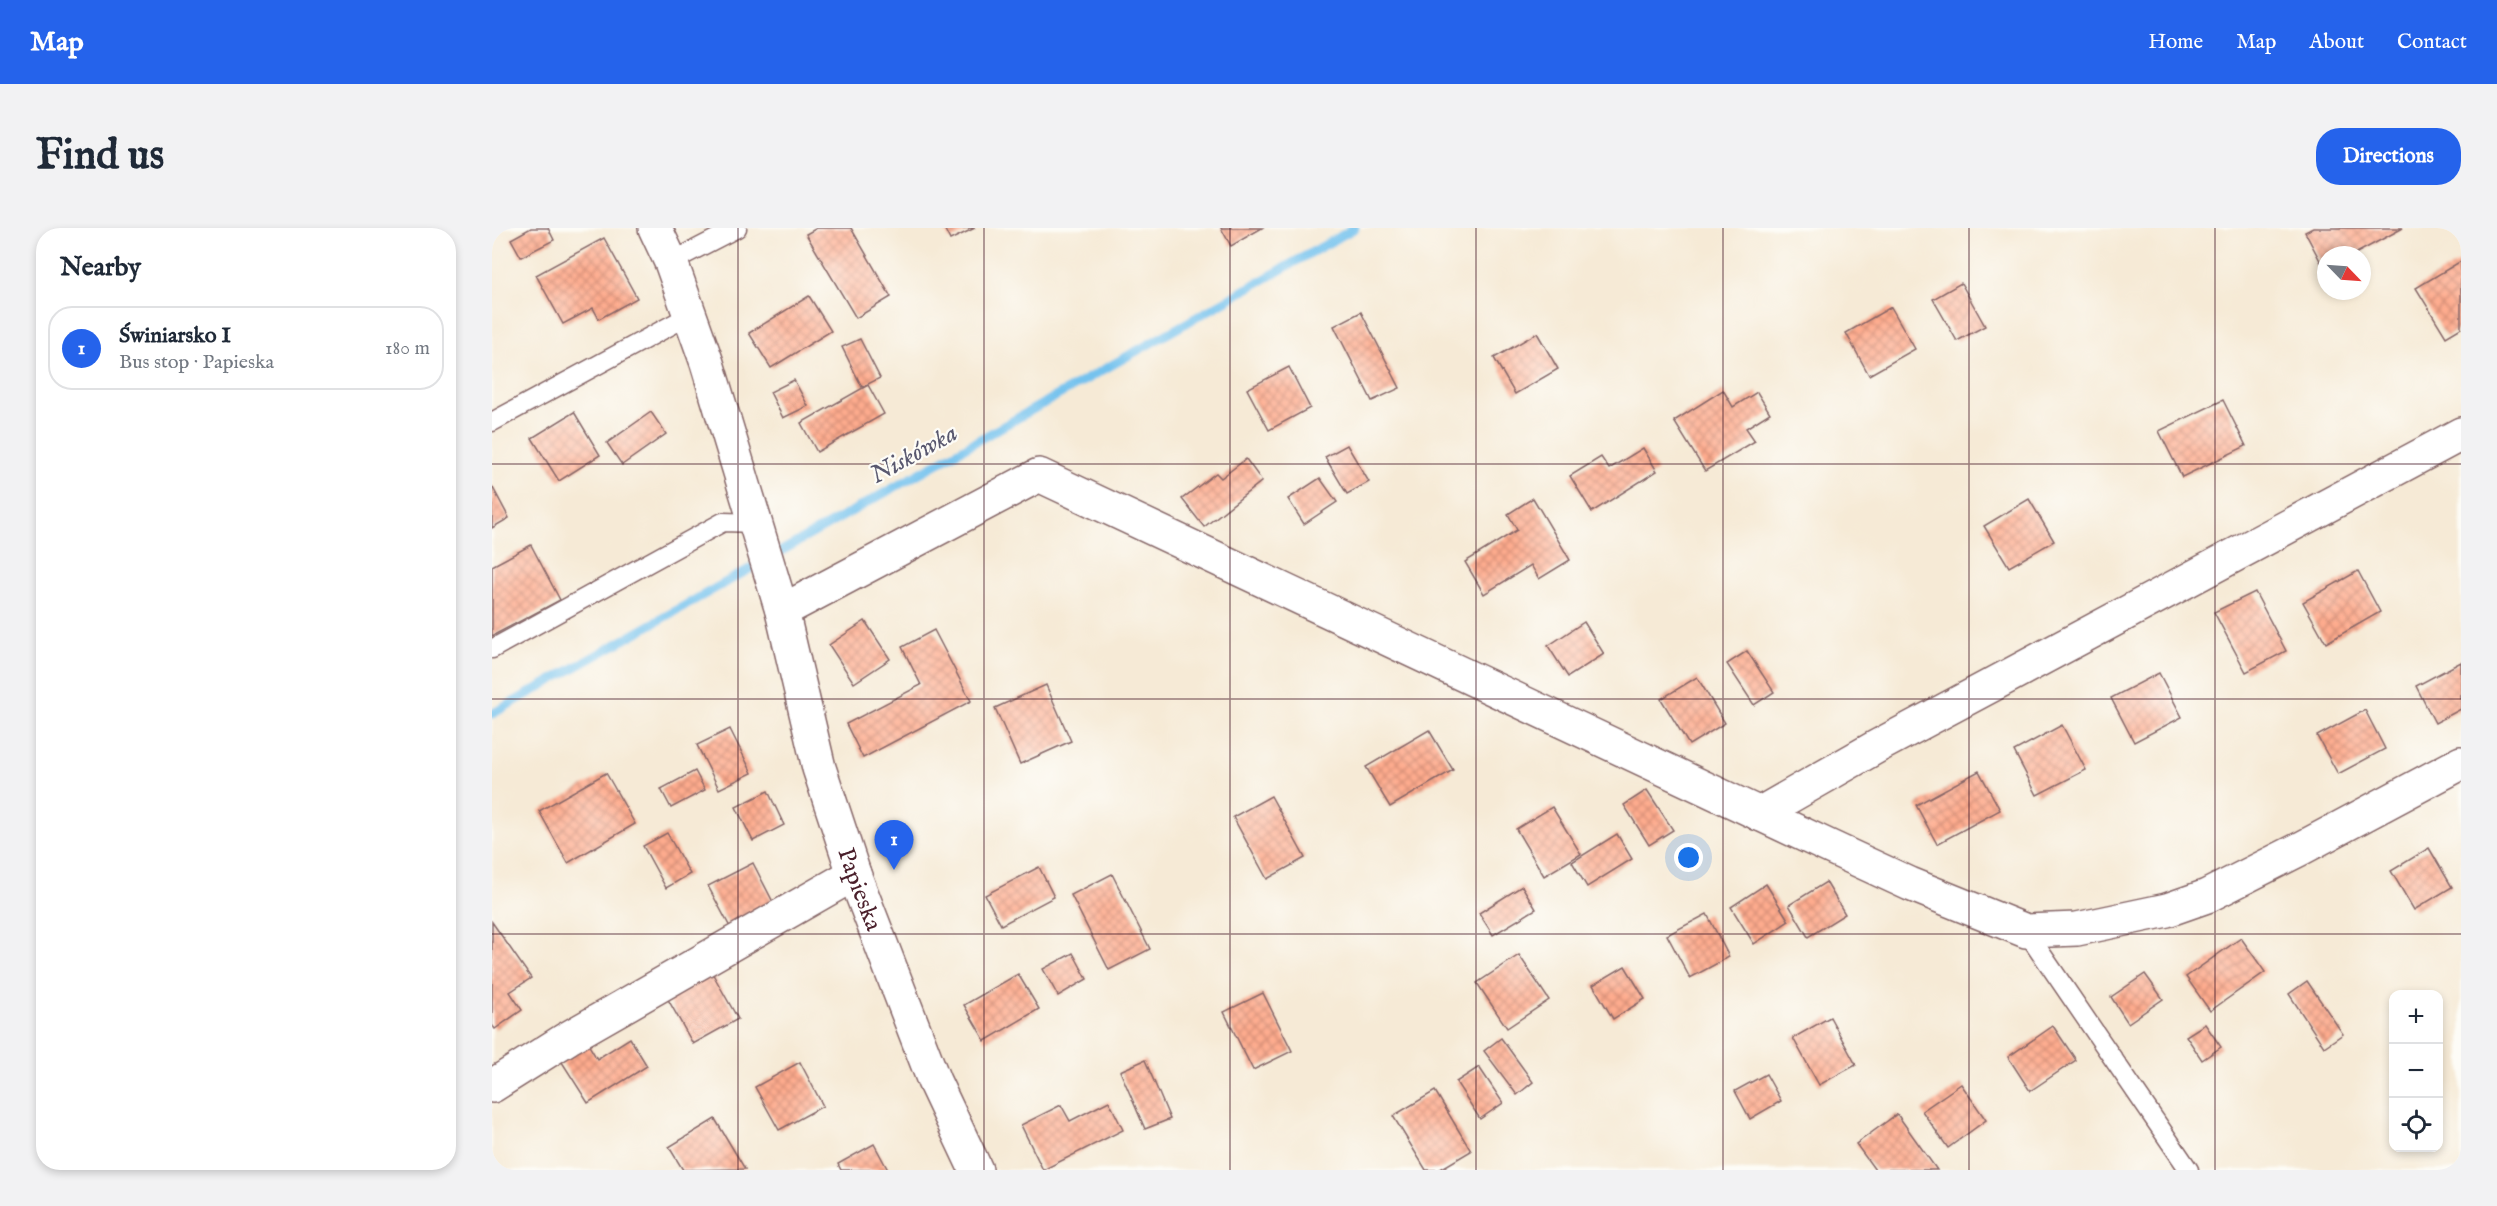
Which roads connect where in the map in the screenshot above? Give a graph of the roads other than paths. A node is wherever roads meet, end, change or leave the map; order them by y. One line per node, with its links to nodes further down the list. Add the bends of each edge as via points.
1 (655, 228): 3 (street, Papieska)
2 (737, 228): 3 (lane)
3 (671, 262): 4 (street, Papieska)
4 (690, 315): 5 (lane); 7 (street, Papieska)
5 (492, 422)
6 (2461, 434): 11 (street, via 1876,747)
7 (758, 531): 8 (street, Papieska); 9 (lane, via 723,522)
8 (779, 604): 11 (street, via 1039,475); 12 (street, Papieska, via 819,768)
9 (492, 649)
10 (2461, 763): 13 (street, via 2207,896 2129,919 2077,929)
11 (1759, 814): 13 (street, via 1910,884)
12 (854, 873): 14 (street); 15 (street, Papieska, via 934,1081)
13 (2026, 931): 16 (lane)
14 (492, 1086)
15 (976, 1170)
16 (2189, 1170)

